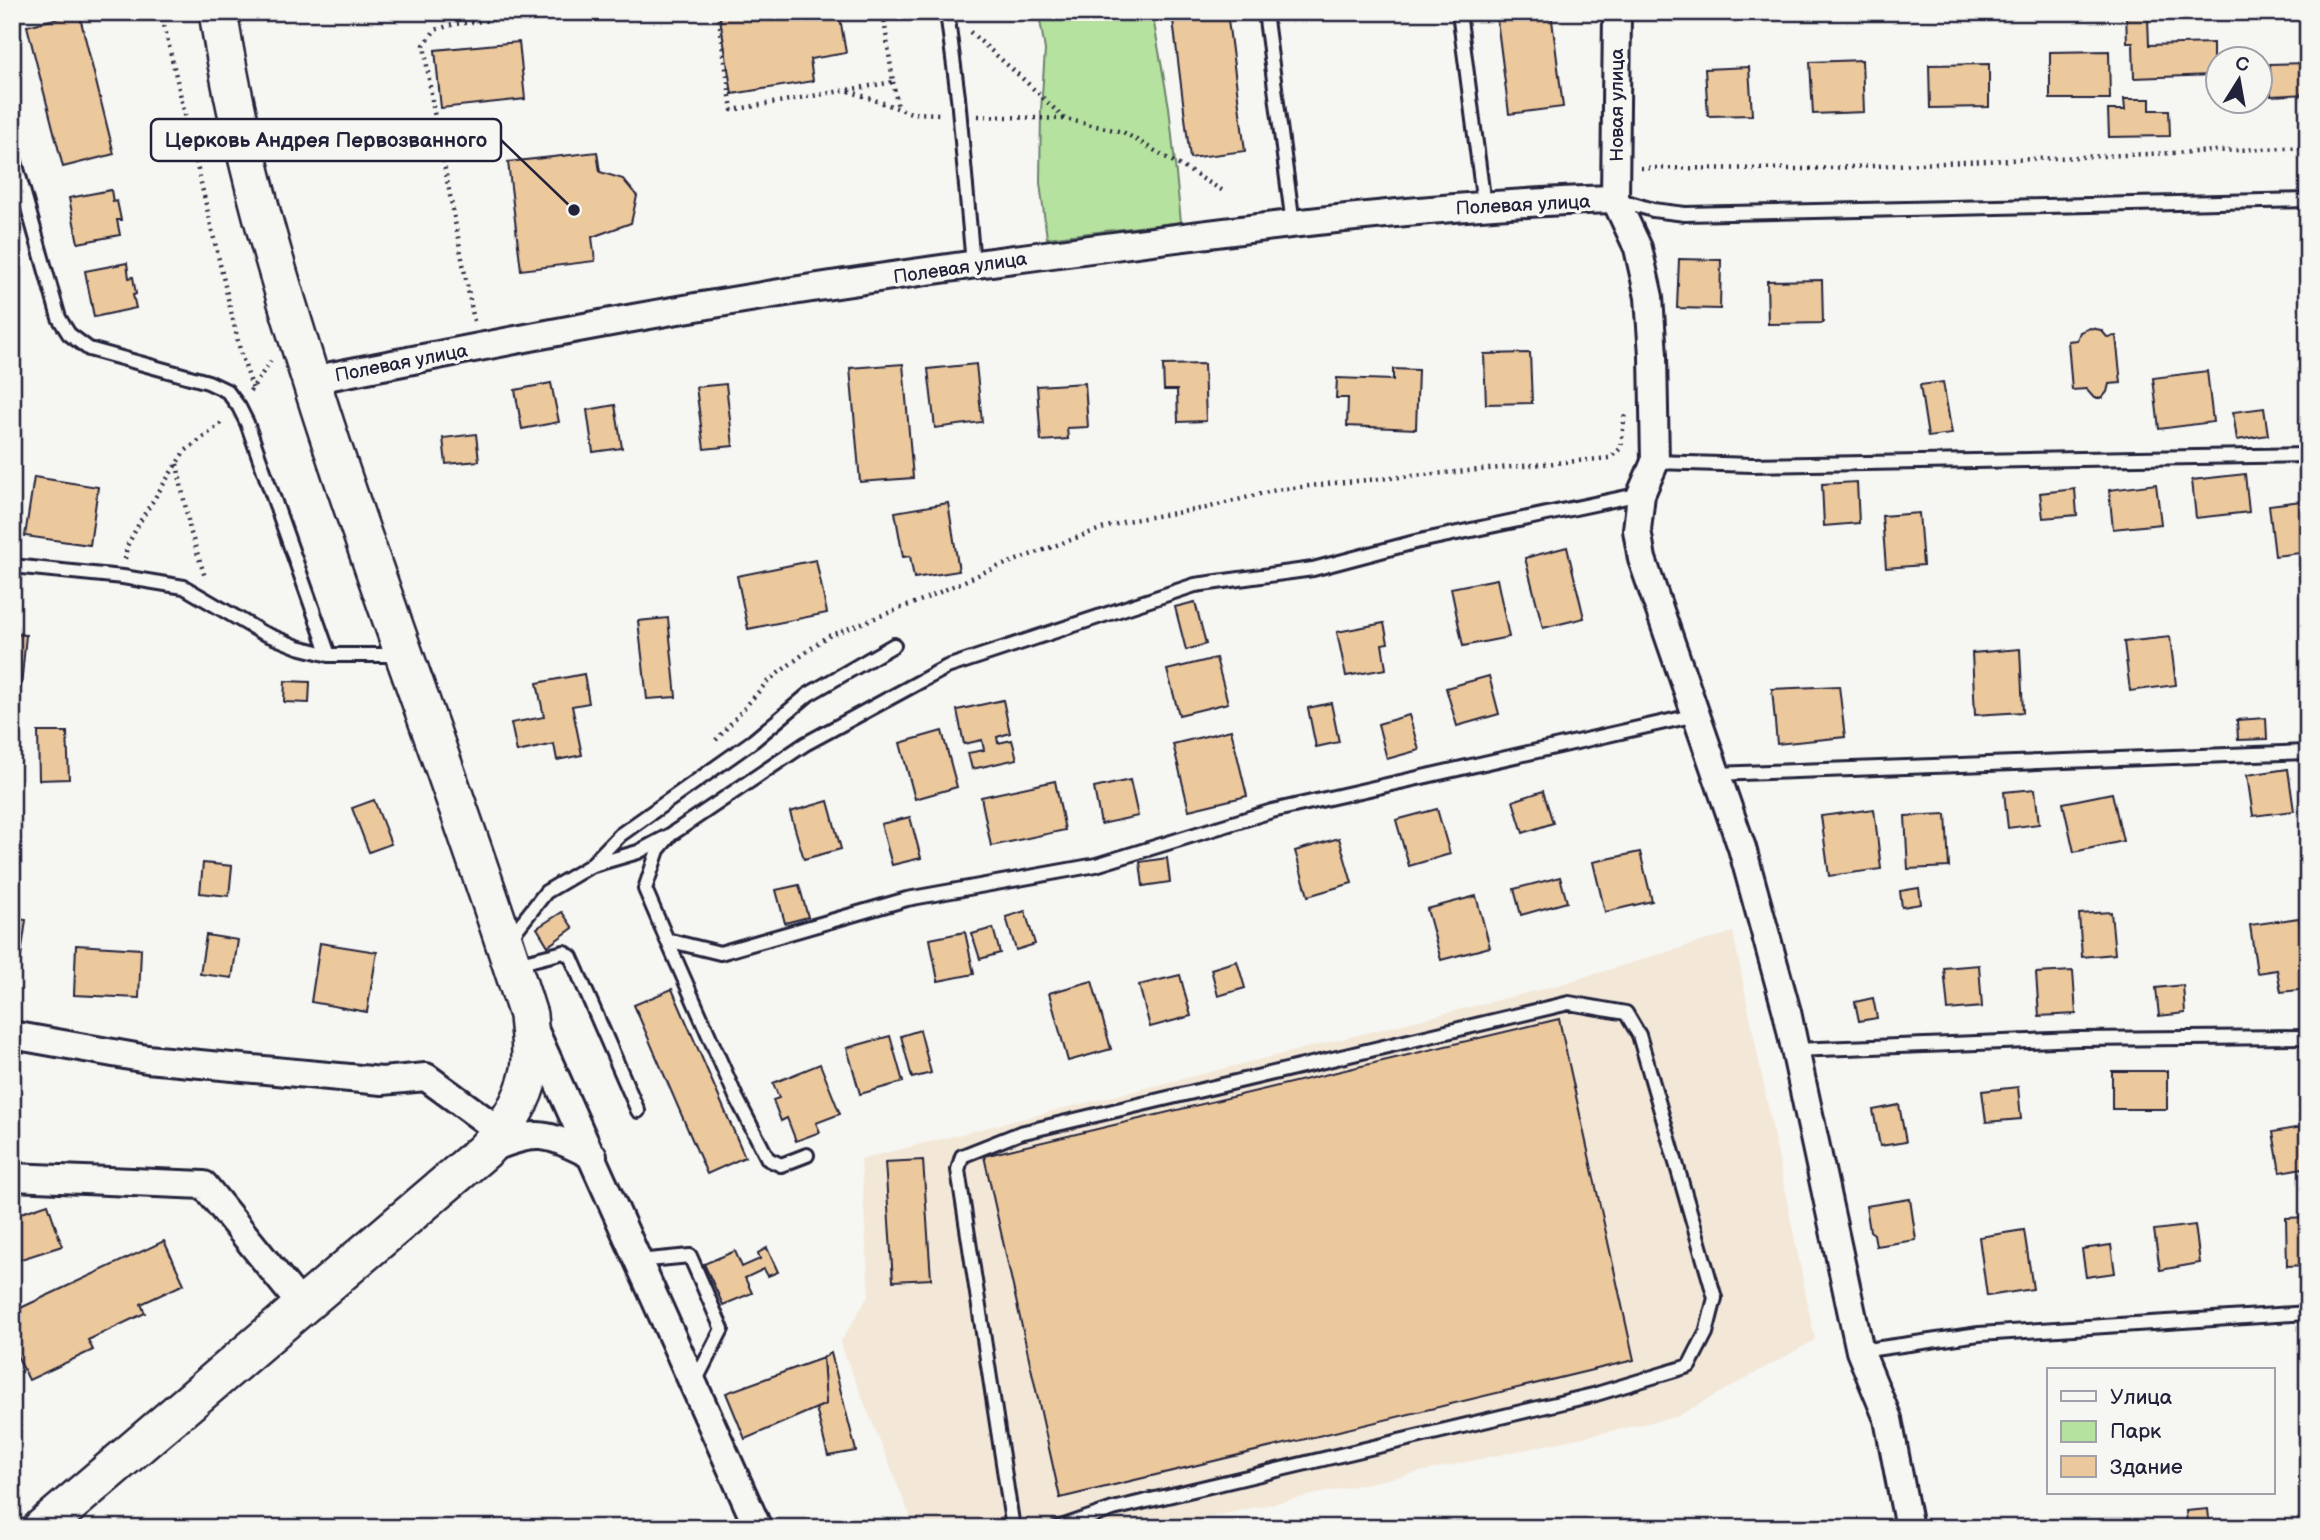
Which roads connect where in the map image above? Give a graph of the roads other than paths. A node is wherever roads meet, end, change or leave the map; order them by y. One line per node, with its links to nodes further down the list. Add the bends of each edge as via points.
1 (218, 12): 12 (main road, via 228,80 264,229)
2 (1265, 12): 10 (lane)
3 (1459, 12): 9 (lane)
4 (1617, 12): 7 (street, Новая улица)
5 (947, 13): 11 (lane)
6 (12, 151): 18 (lane, via 60,318 69,334 89,349 208,382 227,391 239,407)
7 (1615, 199): 8 (lane, via 1685,214); 9 (street, Полевая улица); 14 (street, via 1638,248 1649,297)
8 (2308, 200)
9 (1484, 205): 10 (street, Полевая улица)
10 (1293, 224): 11 (street, Полевая улица)
11 (973, 264): 12 (street, Полевая улица, via 715,303)
12 (311, 380): 19 (main road)
13 (2308, 455): 14 (lane, via 1753,465)
14 (1655, 462): 15 (street)
15 (1641, 494): 20 (street, via 1637,530 1642,559); 23 (lane, via 1415,542 1313,569 1195,585 947,667 805,744)
16 (12, 566): 18 (lane, via 184,587 261,632)
17 (894, 645): 24 (lane, via 809,694 753,741 620,835)
18 (329, 655): 19 (lane)
19 (404, 655): 26 (main road)
20 (1696, 715): 22 (street); 25 (lane, via 1272,811 1096,865 907,898 720,953)
21 (2308, 752): 22 (lane)
22 (1716, 774): 30 (street, via 1742,848)
23 (670, 835): 24 (lane, via 638,852); 25 (lane, via 658,850 645,888)
24 (590, 866): 26 (lane, via 546,892)
25 (667, 940): 33 (lane, via 768,1159 781,1165)
26 (515, 953): 27 (main road); 31 (lane, via 564,952 571,957)
27 (528, 1015): 32 (main road, via 531,1068 518,1107); 34 (street)
28 (12, 1035): 32 (street, via 160,1060 382,1081 426,1077)
29 (2308, 1037): 30 (lane, via 2079,1039)
30 (1794, 1050): 39 (street)
31 (638, 1111)
32 (493, 1142): 34 (street, via 544,1135); 37 (main road)
33 (807, 1155)
34 (593, 1156): 36 (street)
35 (12, 1177): 37 (street, via 204,1185)
36 (638, 1261): 40 (street); 40 (lane, via 690,1256 722,1329)
37 (302, 1306): 41 (main road)
38 (2308, 1313): 39 (lane, via 1979,1334)
39 (1860, 1351): 45 (street, via 1888,1419)
40 (694, 1385): 42 (street)
41 (42, 1528)
42 (758, 1528)
43 (1013, 1528): 44 (lane, via 958,1170 962,1156 1020,1133 1569,1003 1626,1013 1639,1035 1715,1298 1706,1333 1689,1366 1593,1395 1113,1509)
44 (1058, 1528)
45 (1909, 1528)

